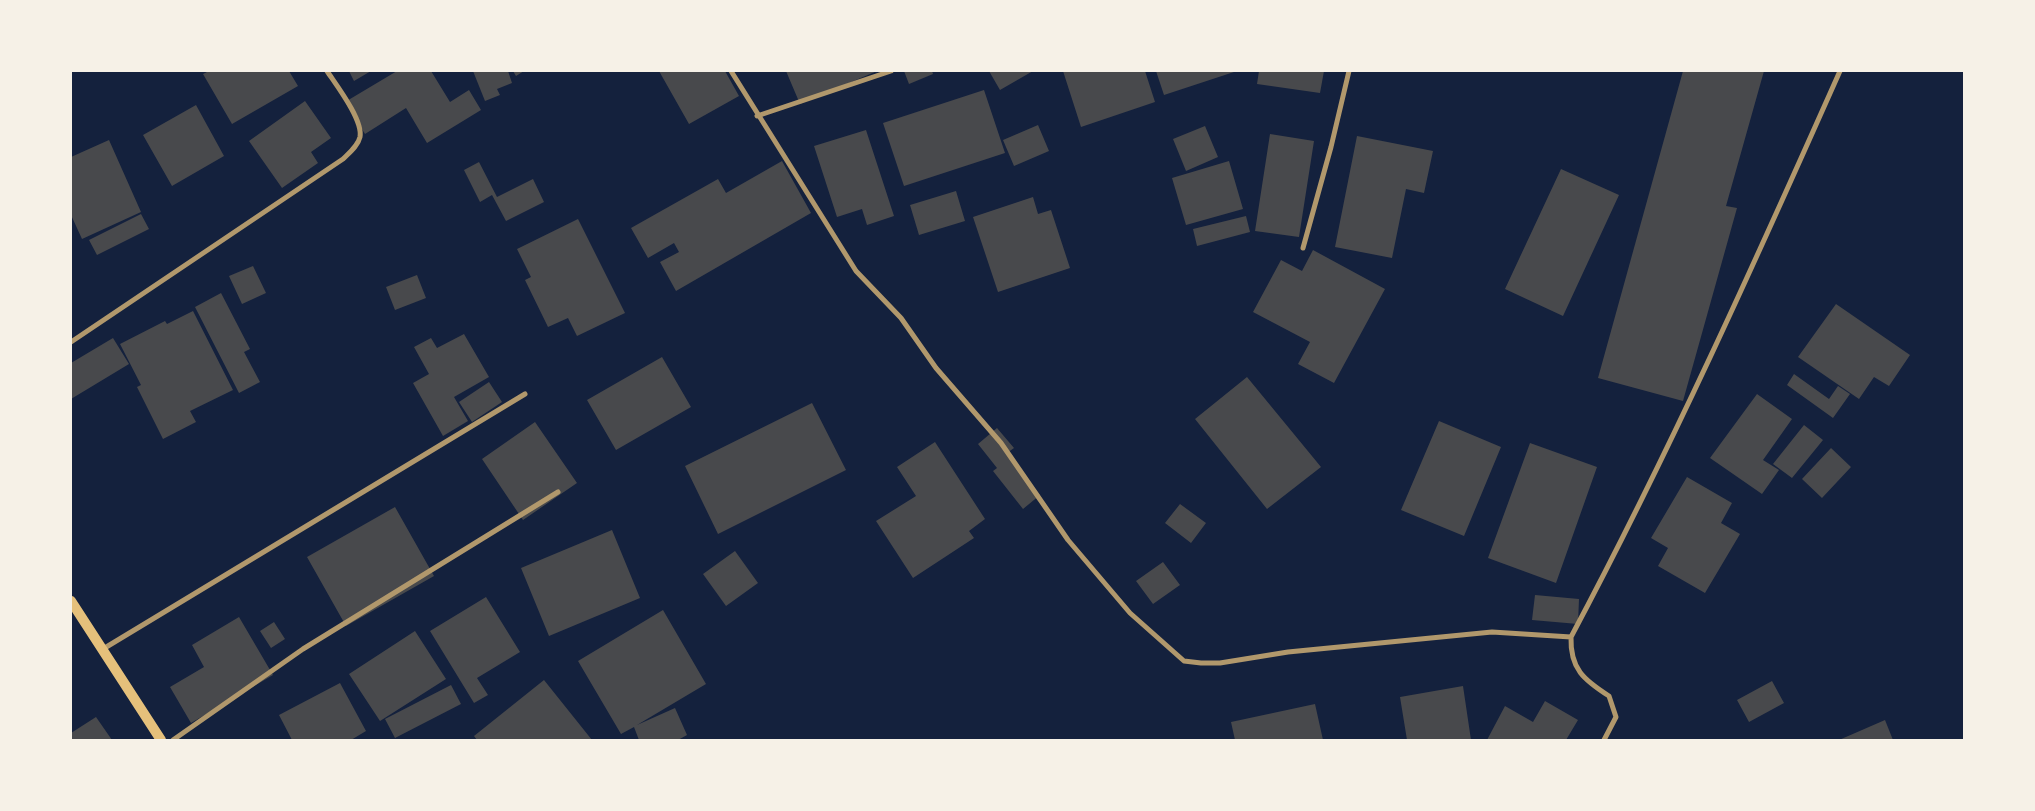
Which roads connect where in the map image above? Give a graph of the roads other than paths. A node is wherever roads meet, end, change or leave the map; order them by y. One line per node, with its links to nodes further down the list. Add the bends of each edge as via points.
1 (327, 71): 8 (street, via 361,128 360,139 354,148 343,159)
2 (731, 71): 6 (street)
3 (891, 71): 6 (street)
4 (1348, 71): 7 (street)
5 (1840, 71): 12 (street, via 1679,421)
6 (757, 116): 12 (street, via 856,271 901,318 936,368 1001,443 1068,540 1130,613 1184,661 1220,663 1298,651 1492,632)
7 (1303, 248)
8 (71, 342)
9 (525, 394): 13 (street)
10 (558, 492): 15 (street, via 303,649)
11 (71, 601): 13 (main road)
12 (1571, 637): 16 (street, via 1577,670 1609,696 1616,717)
13 (103, 649): 14 (main road)
14 (161, 740)
15 (173, 740)
16 (1604, 740)

